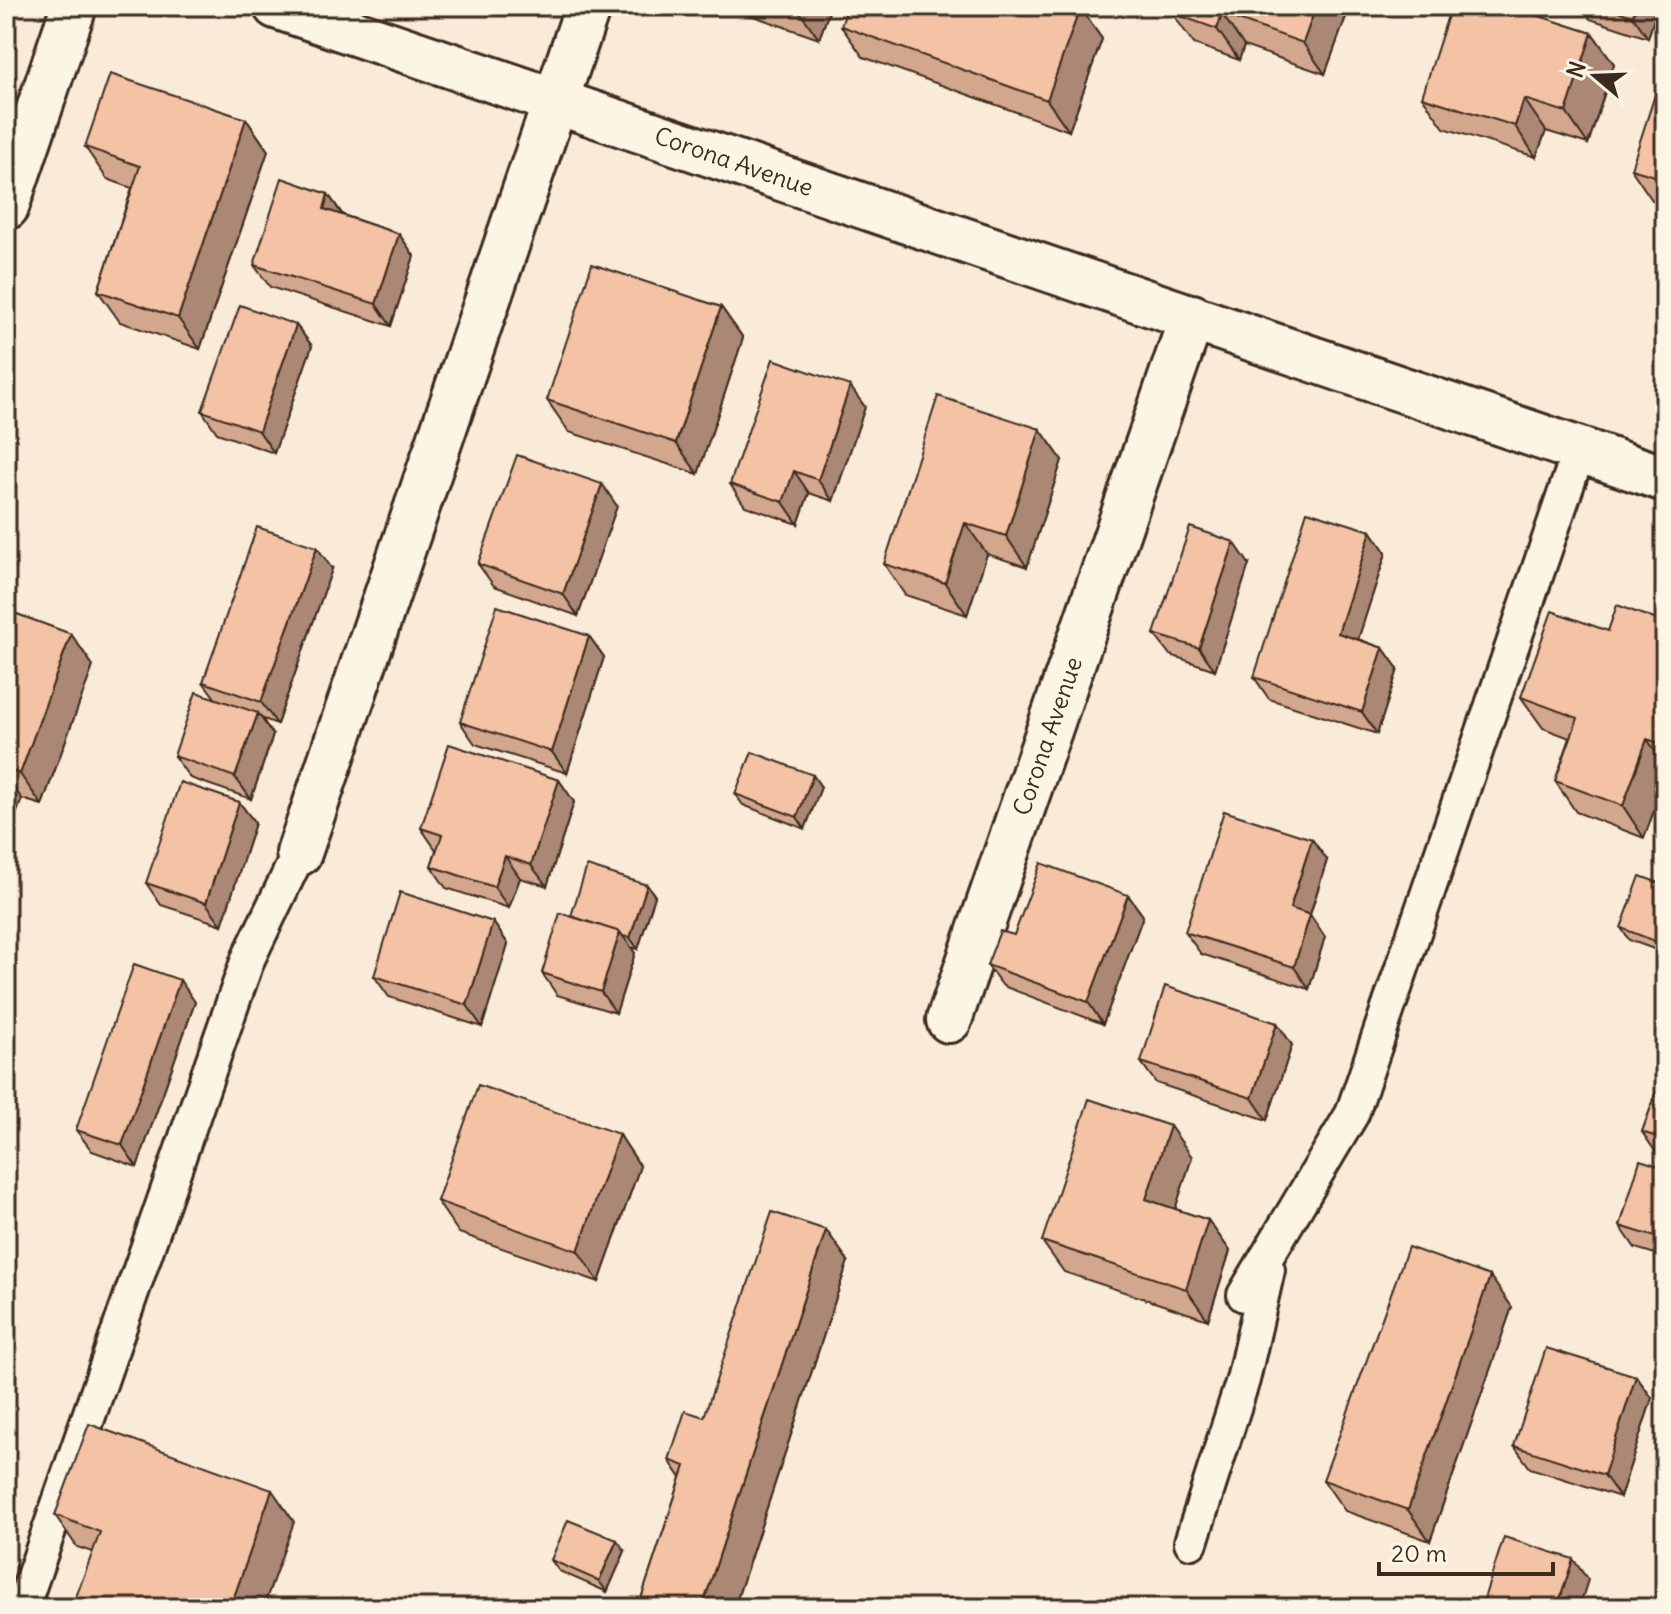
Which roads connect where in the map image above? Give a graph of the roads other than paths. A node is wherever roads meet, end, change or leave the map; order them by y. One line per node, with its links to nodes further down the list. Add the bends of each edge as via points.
1 (74, 6): 5 (street)
2 (276, 6): 4 (street, Corona Avenue)
3 (588, 6): 4 (street)
4 (556, 101): 6 (street, Corona Avenue); 9 (street)
5 (6, 207)
6 (1192, 317): 7 (street, Corona Avenue); 10 (street, Corona Avenue)
7 (1580, 448): 8 (street, Corona Avenue); 11 (lane, via 1352,1114)
8 (1665, 479)
9 (299, 853): 14 (lane, via 248,959)
10 (949, 1020)
11 (1273, 1247): 12 (lane); 13 (lane, via 1243,1380)
12 (1244, 1295)
13 (1191, 1542)
14 (22, 1608)

